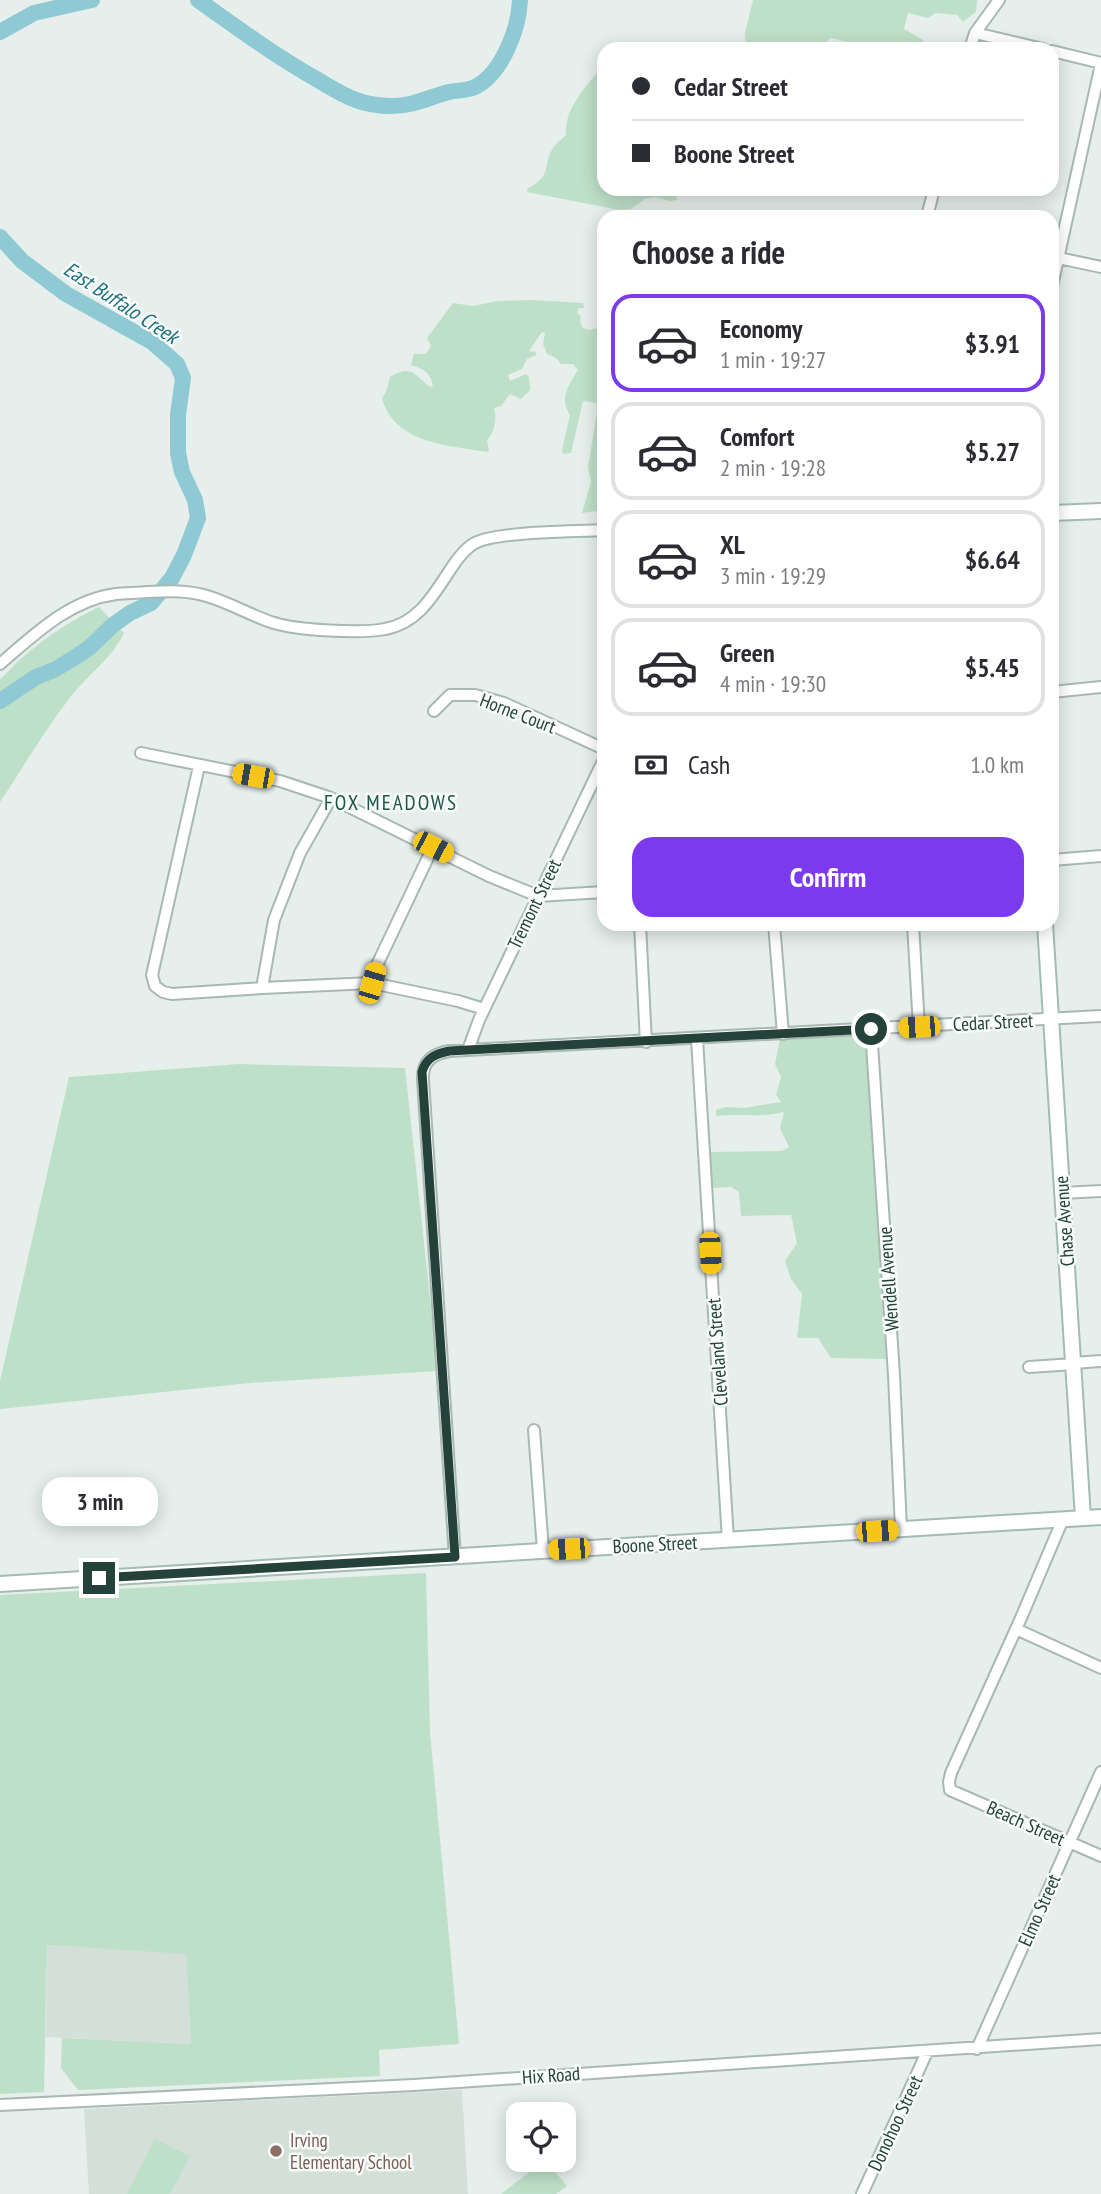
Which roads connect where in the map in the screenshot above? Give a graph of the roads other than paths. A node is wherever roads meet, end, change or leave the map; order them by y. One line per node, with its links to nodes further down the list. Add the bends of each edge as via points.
1 (999, 0): 2 (street)
2 (975, 33): 3 (street); 4 (street)
3 (972, 42)
4 (1013, 42)
5 (1059, 53): 6 (street)
6 (1101, 63): 7 (street)
7 (1059, 240)
8 (1059, 258): 9 (street)
9 (1101, 267)
10 (1101, 511): 11 (street)
11 (1059, 513)
12 (597, 530): 13 (street, via 496,536 477,542 462,554 428,603 409,620 389,629 285,625 209,596 177,591 116,594 62,614)
13 (0, 664)
14 (1101, 687): 15 (street)
15 (1059, 691)
16 (434, 711): 17 (street, Horne Court, via 450,695 475,695 504,703)
17 (597, 746)
18 (141, 753): 19 (street)
19 (199, 766): 21 (street, via 280,781); 32 (street, via 152,975 155,986 172,995)
20 (597, 774): 26 (street, Tremont Street)
21 (331, 798): 22 (street); 32 (street, via 300,853 274,920)
22 (433, 847): 26 (street); 31 (street)
23 (1101, 856): 24 (street)
24 (1059, 859)
25 (597, 892): 26 (street)
26 (537, 896): 33 (street, Tremont Street)
27 (640, 931): 40 (street)
28 (775, 931): 38 (street)
29 (912, 931): 36 (street)
30 (1046, 931): 35 (street, Chase Avenue)
31 (372, 983): 32 (street); 33 (street)
32 (262, 988)
33 (484, 1009): 41 (street, Tremont Street)
34 (1101, 1016): 35 (street, Cedar Street)
35 (1052, 1019): 36 (street, Cedar Street); 43 (street, Chase Avenue)
36 (919, 1027): 37 (street, Cedar Street)
37 (871, 1029): 38 (street, Cedar Street); 51 (street, Wendell Avenue)
38 (783, 1034): 39 (street, Cedar Street)
39 (697, 1039): 40 (street, Cedar Street); 52 (street, Cleveland Street)
40 (646, 1042): 41 (street, Cedar Street)
41 (468, 1050): 54 (street, Cedar Street, via 440,1053 426,1061 422,1072)
42 (1101, 1191): 43 (street)
43 (1062, 1193): 45 (street, Chase Avenue)
44 (1101, 1361): 45 (street)
45 (1073, 1363): 46 (street); 49 (street, Chase Avenue)
46 (1029, 1367)
47 (534, 1430): 53 (street)
48 (1101, 1517): 49 (street, Boone Street)
49 (1083, 1518): 50 (street, Boone Street)
50 (1063, 1519): 51 (street, Boone Street); 56 (street)
51 (901, 1529): 52 (street, Boone Street)
52 (728, 1540): 53 (street, Boone Street)
53 (543, 1550): 54 (street, Boone Street)
54 (455, 1557): 55 (street, Boone Street)
55 (0, 1584)
56 (1016, 1629): 57 (street); 59 (street, Beach Street, via 948,1782 950,1790)
57 (1101, 1668)
58 (1101, 1772): 59 (street, Elmo Street)
59 (1069, 1842): 60 (street, Beach Street); 62 (street, Elmo Street)
60 (1101, 1856)
61 (1101, 2039): 62 (street, Hix Road)
62 (977, 2049): 63 (street, Hix Road)
63 (927, 2052): 64 (street, Hix Road, via 414,2085); 65 (street, Donohoo Street)
64 (0, 2105)
65 (862, 2194)

